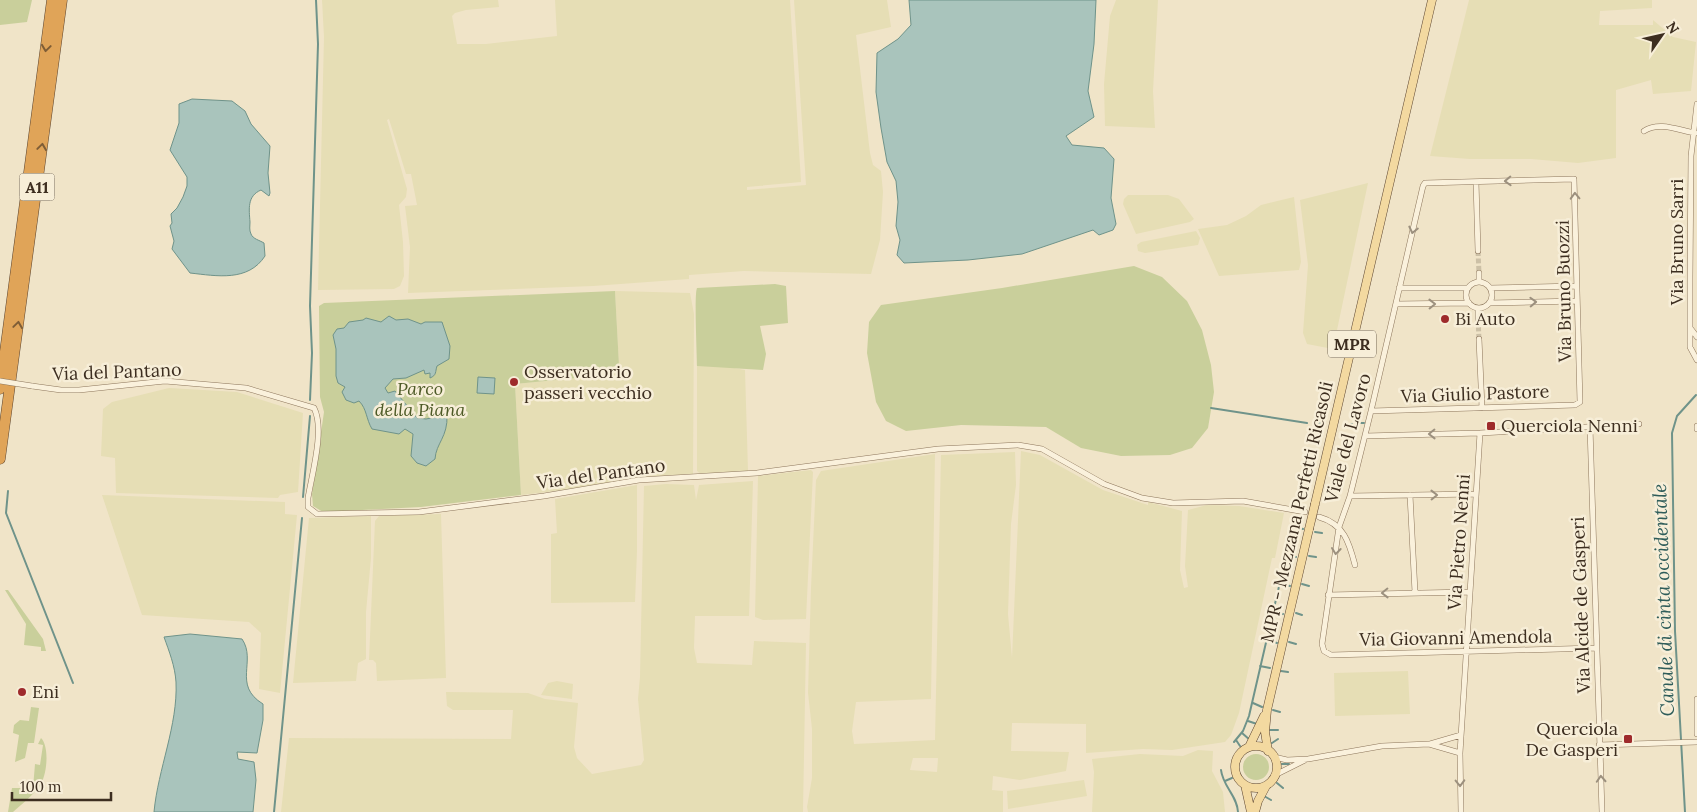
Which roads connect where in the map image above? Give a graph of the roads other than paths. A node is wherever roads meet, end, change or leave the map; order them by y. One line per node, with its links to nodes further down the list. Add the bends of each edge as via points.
1 (52, 0): 27 (highway, A11, one-way to 27)
2 (62, 0): 35 (highway, A11, one-way to 2)
3 (1432, 0): 50 (main road, MPR - Mezzana Perfetti Ricasoli / MPR, bridge)
4 (1697, 104): 6 (street, Via Bruno Sarri)
5 (1644, 131): 6 (street, via 1658,126)
6 (1695, 133): 7 (street, Via Bruno Sarri)
7 (1694, 155): 22 (street, Via Bruno Sarri)
8 (1476, 182): 9 (street); 12 (street, Via Bruno Buozzi, one-way to 8, via 1574,179); 13 (street, Viale del Lavoro, one-way to 13, via 1425,183)
9 (1478, 251)
10 (1479, 273): 11 (street)
11 (1479, 282): 14 (street); 15 (street)
12 (1577, 286): 15 (street); 16 (street, Via Bruno Buozzi)
13 (1399, 288): 14 (street); 19 (street, Viale del Lavoro)
14 (1468, 288): 17 (street, via 1466,296)
15 (1490, 288): 18 (street, via 1492,296)
16 (1577, 301): 18 (street, one-way to 16); 28 (street, Via Bruno Buozzi)
17 (1469, 303): 19 (street, one-way to 17); 20 (street)
18 (1489, 303): 20 (street)
19 (1396, 304): 30 (street, Viale del Lavoro)
20 (1478, 308): 21 (street)
21 (1478, 319)
22 (1690, 328): 23 (street, Via Bruno Sarri); 25 (street, Via Bruno Sarri, via 1690,347)
23 (1697, 337)
24 (1479, 339): 29 (street)
25 (1697, 360)
26 (0, 381): 39 (street, Via del Pantano, bridge, via 61,390 165,381 246,388 314,408 318,432 308,507 317,514 419,512 639,480 760,473 938,449 1018,445 1042,449 1104,484 1142,498 1173,503 1243,501)
27 (0, 389)
28 (1580, 402): 29 (street, Via Giulio Pastore, via 1575,405)
29 (1482, 408): 30 (street, Via Giulio Pastore)
30 (1371, 410): 34 (street, Viale del Lavoro)
31 (1638, 424): 32 (street)
32 (1590, 427): 33 (street); 47 (street, Via Alcide de Gasperi)
33 (1480, 433): 34 (street, one-way to 34); 36 (street, Via Pietro Nenni)
34 (1365, 436): 38 (street, Viale del Lavoro)
35 (0, 459)
36 (1476, 494): 37 (street, one-way to 36); 44 (street, Via Pietro Nenni)
37 (1410, 495): 38 (street); 43 (street)
38 (1350, 496): 41 (street, Viale del Lavoro)
39 (1305, 512)
40 (1319, 517): 41 (street)
41 (1339, 527): 42 (street, via 1349,542); 45 (street, Viale del Lavoro, one-way to 45)
42 (1355, 565)
43 (1415, 592): 44 (street); 45 (street, one-way to 45)
44 (1469, 592): 48 (street, Via Pietro Nenni)
45 (1328, 595): 46 (street, Viale del Lavoro)
46 (1322, 644): 48 (street, Via Giovanni Amendola, via 1324,651 1332,655)
47 (1596, 648): 48 (street, Via Giovanni Amendola); 55 (street, Via Alcide de Gasperi)
48 (1466, 651): 51 (street, Via Pietro Nenni)
49 (1697, 699): 52 (street)
50 (1267, 710): 56 (main road, MPR - Mezzana Perfetti Ricasoli); 58 (main road, MPR - Mezzana Perfetti Ricasoli / MPR, via 1266,732)
51 (1461, 734): 54 (street); 57 (street, Via Pietro Nenni)
52 (1697, 734)
53 (1697, 742): 55 (street)
54 (1429, 744): 57 (street); 59 (street, via 1382,746)
55 (1599, 745): 66 (street, Via Alcide de Gasperi, one-way to 55)
56 (1249, 747): 58 (main road, via 1257,746); 61 (main road, via 1240,753 1235,766 1237,777)
57 (1460, 753): 65 (street, Via Pietro Nenni, one-way to 65)
58 (1271, 754): 59 (street, via 1287,760); 60 (main road)
59 (1308, 759): 60 (street)
60 (1275, 775): 62 (main road)
61 (1245, 785): 62 (main road, via 1255,788); 63 (main road)
62 (1266, 786): 64 (main road)
63 (1251, 812)
64 (1256, 812)
65 (1461, 812)
66 (1602, 812)

